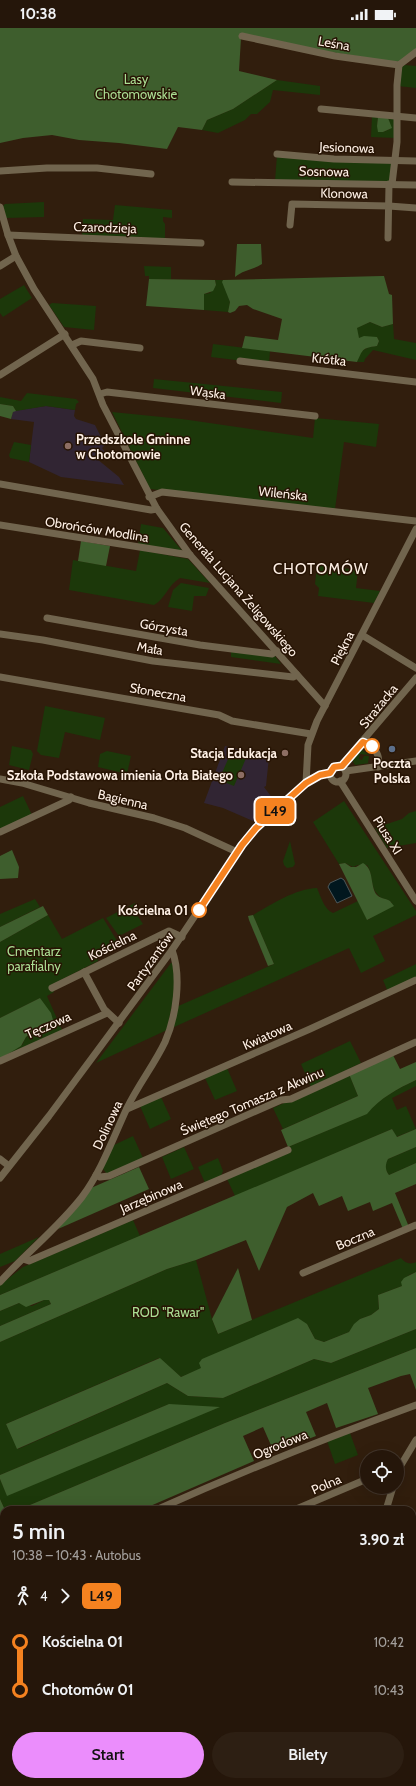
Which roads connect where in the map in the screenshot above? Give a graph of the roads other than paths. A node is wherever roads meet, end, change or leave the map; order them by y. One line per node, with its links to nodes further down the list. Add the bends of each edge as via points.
1 (242, 36): 3 (street, Leśna, via 335,56)
2 (416, 52): 3 (street)
3 (399, 65): 5 (street)
4 (321, 109): 5 (street)
5 (398, 116): 6 (street); 8 (street)
6 (416, 118)
7 (278, 154): 8 (street, Jesionowa, via 334,159)
8 (395, 160): 9 (street, Jesionowa); 13 (street)
9 (416, 161)
10 (0, 171): 11 (street, via 97,168)
11 (151, 174)
12 (232, 182): 13 (street, Sosnowa)
13 (391, 184): 14 (street, Sosnowa); 15 (street)
14 (416, 185)
15 (389, 206): 17 (street, Klonowa); 18 (street, Klonowa, via 292,204); 20 (street)
16 (0, 207): 19 (street, Generała Lucjana Żeligowskiego)
17 (416, 208)
18 (290, 225)
19 (8, 235): 21 (street, Czarodzieja); 22 (street, Generała Lucjana Żeligowskiego)
20 (388, 238)
21 (201, 243)
22 (16, 256): 23 (street); 24 (street, Generała Lucjana Żeligowskiego, via 31,284)
23 (0, 266)
24 (65, 334): 25 (street, Generała Lucjana Żeligowskiego); 28 (street)
25 (72, 345): 26 (street, via 81,341); 30 (street, Generała Lucjana Żeligowskiego)
26 (140, 348)
27 (240, 361): 29 (street, Krótka)
28 (0, 375)
29 (416, 382)
30 (100, 394): 31 (street, Wąska, via 107,392); 33 (street, Generała Lucjana Żeligowskiego)
31 (315, 416)
32 (0, 484): 34 (street)
33 (149, 497): 34 (street, Generała Lucjana Żeligowskiego); 35 (street, Wileńska, via 162,492)
34 (157, 509): 38 (street, Generała Lucjana Żeligowskiego)
35 (416, 521)
36 (0, 525): 38 (street, Obrońców Modlina)
37 (416, 529): 41 (street, Piękna)
38 (190, 555): 42 (street, Generała Lucjana Żeligowskiego)
39 (47, 618): 42 (street, Górzysta, via 200,645 272,654)
40 (0, 634): 44 (street, Mała, via 153,661 292,677)
41 (362, 635): 43 (street); 47 (street, Piękna)
42 (276, 651): 44 (street, Generała Lucjana Żeligowskiego)
43 (416, 668)
44 (297, 675): 47 (street, Generała Lucjana Żeligowskiego)
45 (0, 677): 48 (street, Słoneczna, via 219,715 232,721)
46 (416, 678): 49 (street, Strażacka)
47 (325, 706): 48 (street, Piękna)
48 (311, 734): 56 (street, Piękna, via 306,761)
49 (363, 742): 51 (street, via 375,750 379,759); 52 (street, Strażacka)
50 (416, 761): 51 (street)
51 (378, 767): 52 (street)
52 (344, 769): 53 (street, via 334,767); 55 (street, via 345,778)
53 (330, 773): 55 (street, via 334,780); 56 (street, Partyzantów)
54 (0, 779): 57 (street, Bagienna)
55 (340, 781): 60 (street, Piusa XI)
56 (306, 783): 59 (street, Partyzantów, via 259,825)
57 (71, 796): 58 (street, via 69,800); 59 (street, Bagienna, via 89,803 166,822)
58 (0, 832)
59 (237, 852): 61 (street, Partyzantów)
60 (416, 901)
61 (182, 937): 62 (street, Partyzantów); 63 (street, Kościelna, via 168,931)
62 (172, 950): 67 (street, Partyzantów); 70 (street, Dolinowa, via 178,984 168,1034)
63 (84, 972): 65 (street, Kościelna); 66 (street)
64 (416, 980): 70 (street, Kwiatowa)
65 (52, 988)
66 (107, 1012): 67 (street); 69 (street, Tęczowa)
67 (119, 1023): 73 (street, Partyzantów)
68 (416, 1042): 74 (street, Świętego Tomasza z Akwinu, via 291,1099 281,1100 109,1176)
69 (0, 1061)
70 (127, 1109): 74 (street, Dolinowa)
71 (288, 1150): 77 (street, Jarzębinowa, via 29,1261)
72 (0, 1159): 73 (street)
73 (9, 1166): 75 (street, Partyzantów)
74 (96, 1175): 77 (street, Dolinowa, via 81,1198)
75 (0, 1178)
76 (416, 1225): 78 (street, Boczna)
77 (24, 1259): 79 (street, Dolinowa)
78 (303, 1273)
79 (0, 1282)
80 (416, 1405): 85 (street, Ogrodowa, via 326,1438)
81 (416, 1440): 82 (street)
82 (404, 1458)
83 (360, 1482): 86 (street, Polna)
84 (392, 1494): 87 (street)
85 (165, 1506)
86 (303, 1506)
87 (387, 1506)

